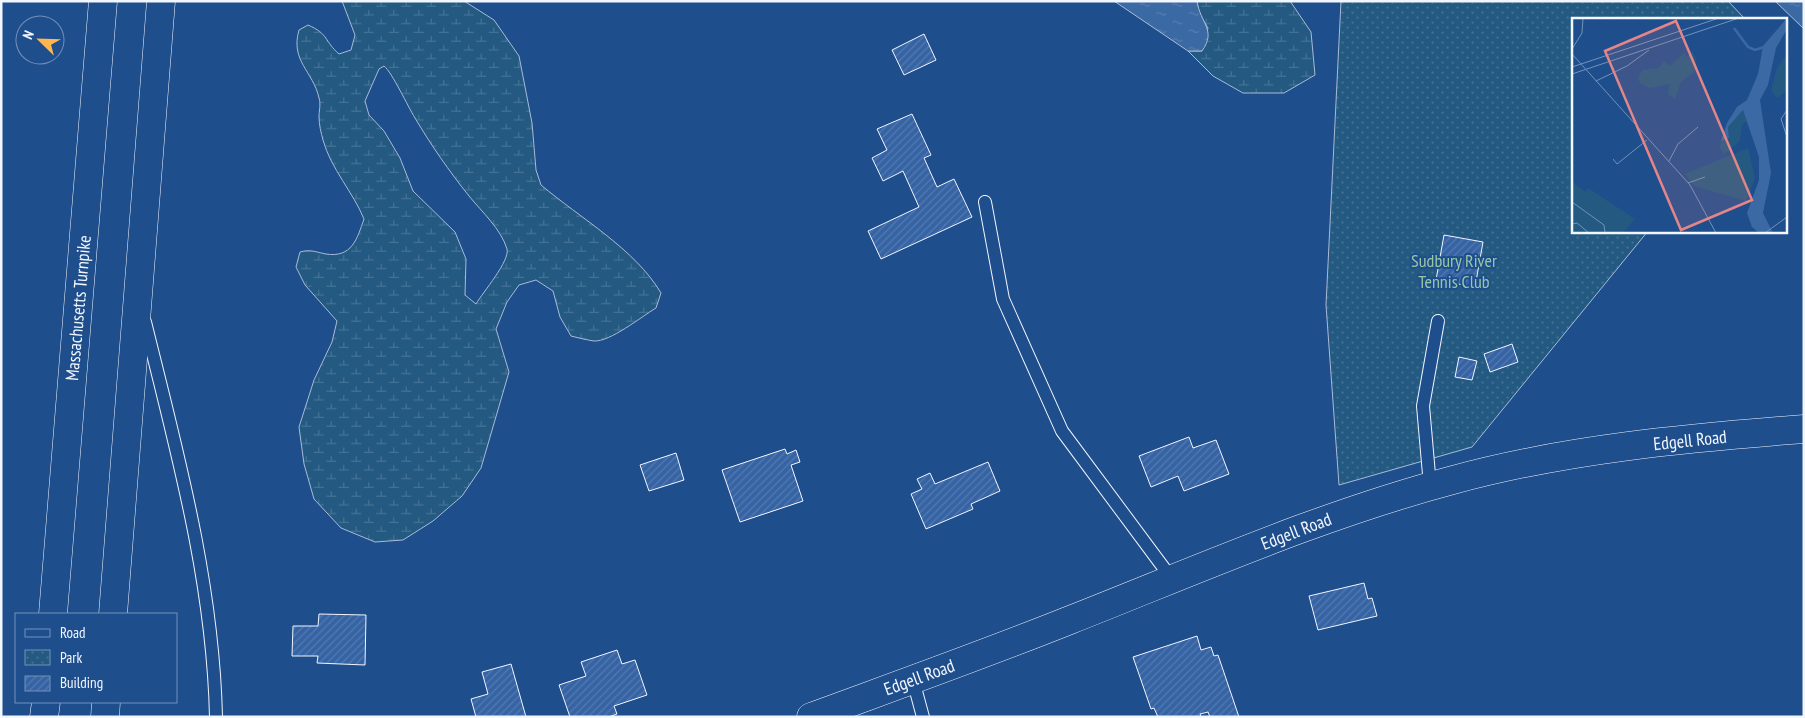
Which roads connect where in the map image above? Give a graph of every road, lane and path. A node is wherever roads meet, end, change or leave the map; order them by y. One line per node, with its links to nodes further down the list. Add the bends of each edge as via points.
1 (103, 1): 9 (main road, Massachusetts Turnpike)
2 (161, 1): 4 (main road)
3 (985, 202): 8 (lane, via 1003,299 1062,431)
4 (138, 294): 10 (main road); 16 (lane, via 185,484 205,581 215,669)
5 (1438, 321): 7 (lane, via 1423,406)
6 (1804, 429): 7 (main road, Edgell Road, via 1693,439 1560,458)
7 (1430, 486): 8 (main road, Edgell Road, via 1335,516)
8 (1172, 579): 11 (main road, Edgell Road)
9 (53, 613)
10 (113, 613)
11 (912, 680): 17 (main road, Edgell Road); 18 (lane)
12 (46, 703): 14 (main road)
13 (106, 703): 15 (main road)
14 (44, 717)
15 (105, 717)
16 (216, 717)
17 (811, 717)
18 (923, 717)

